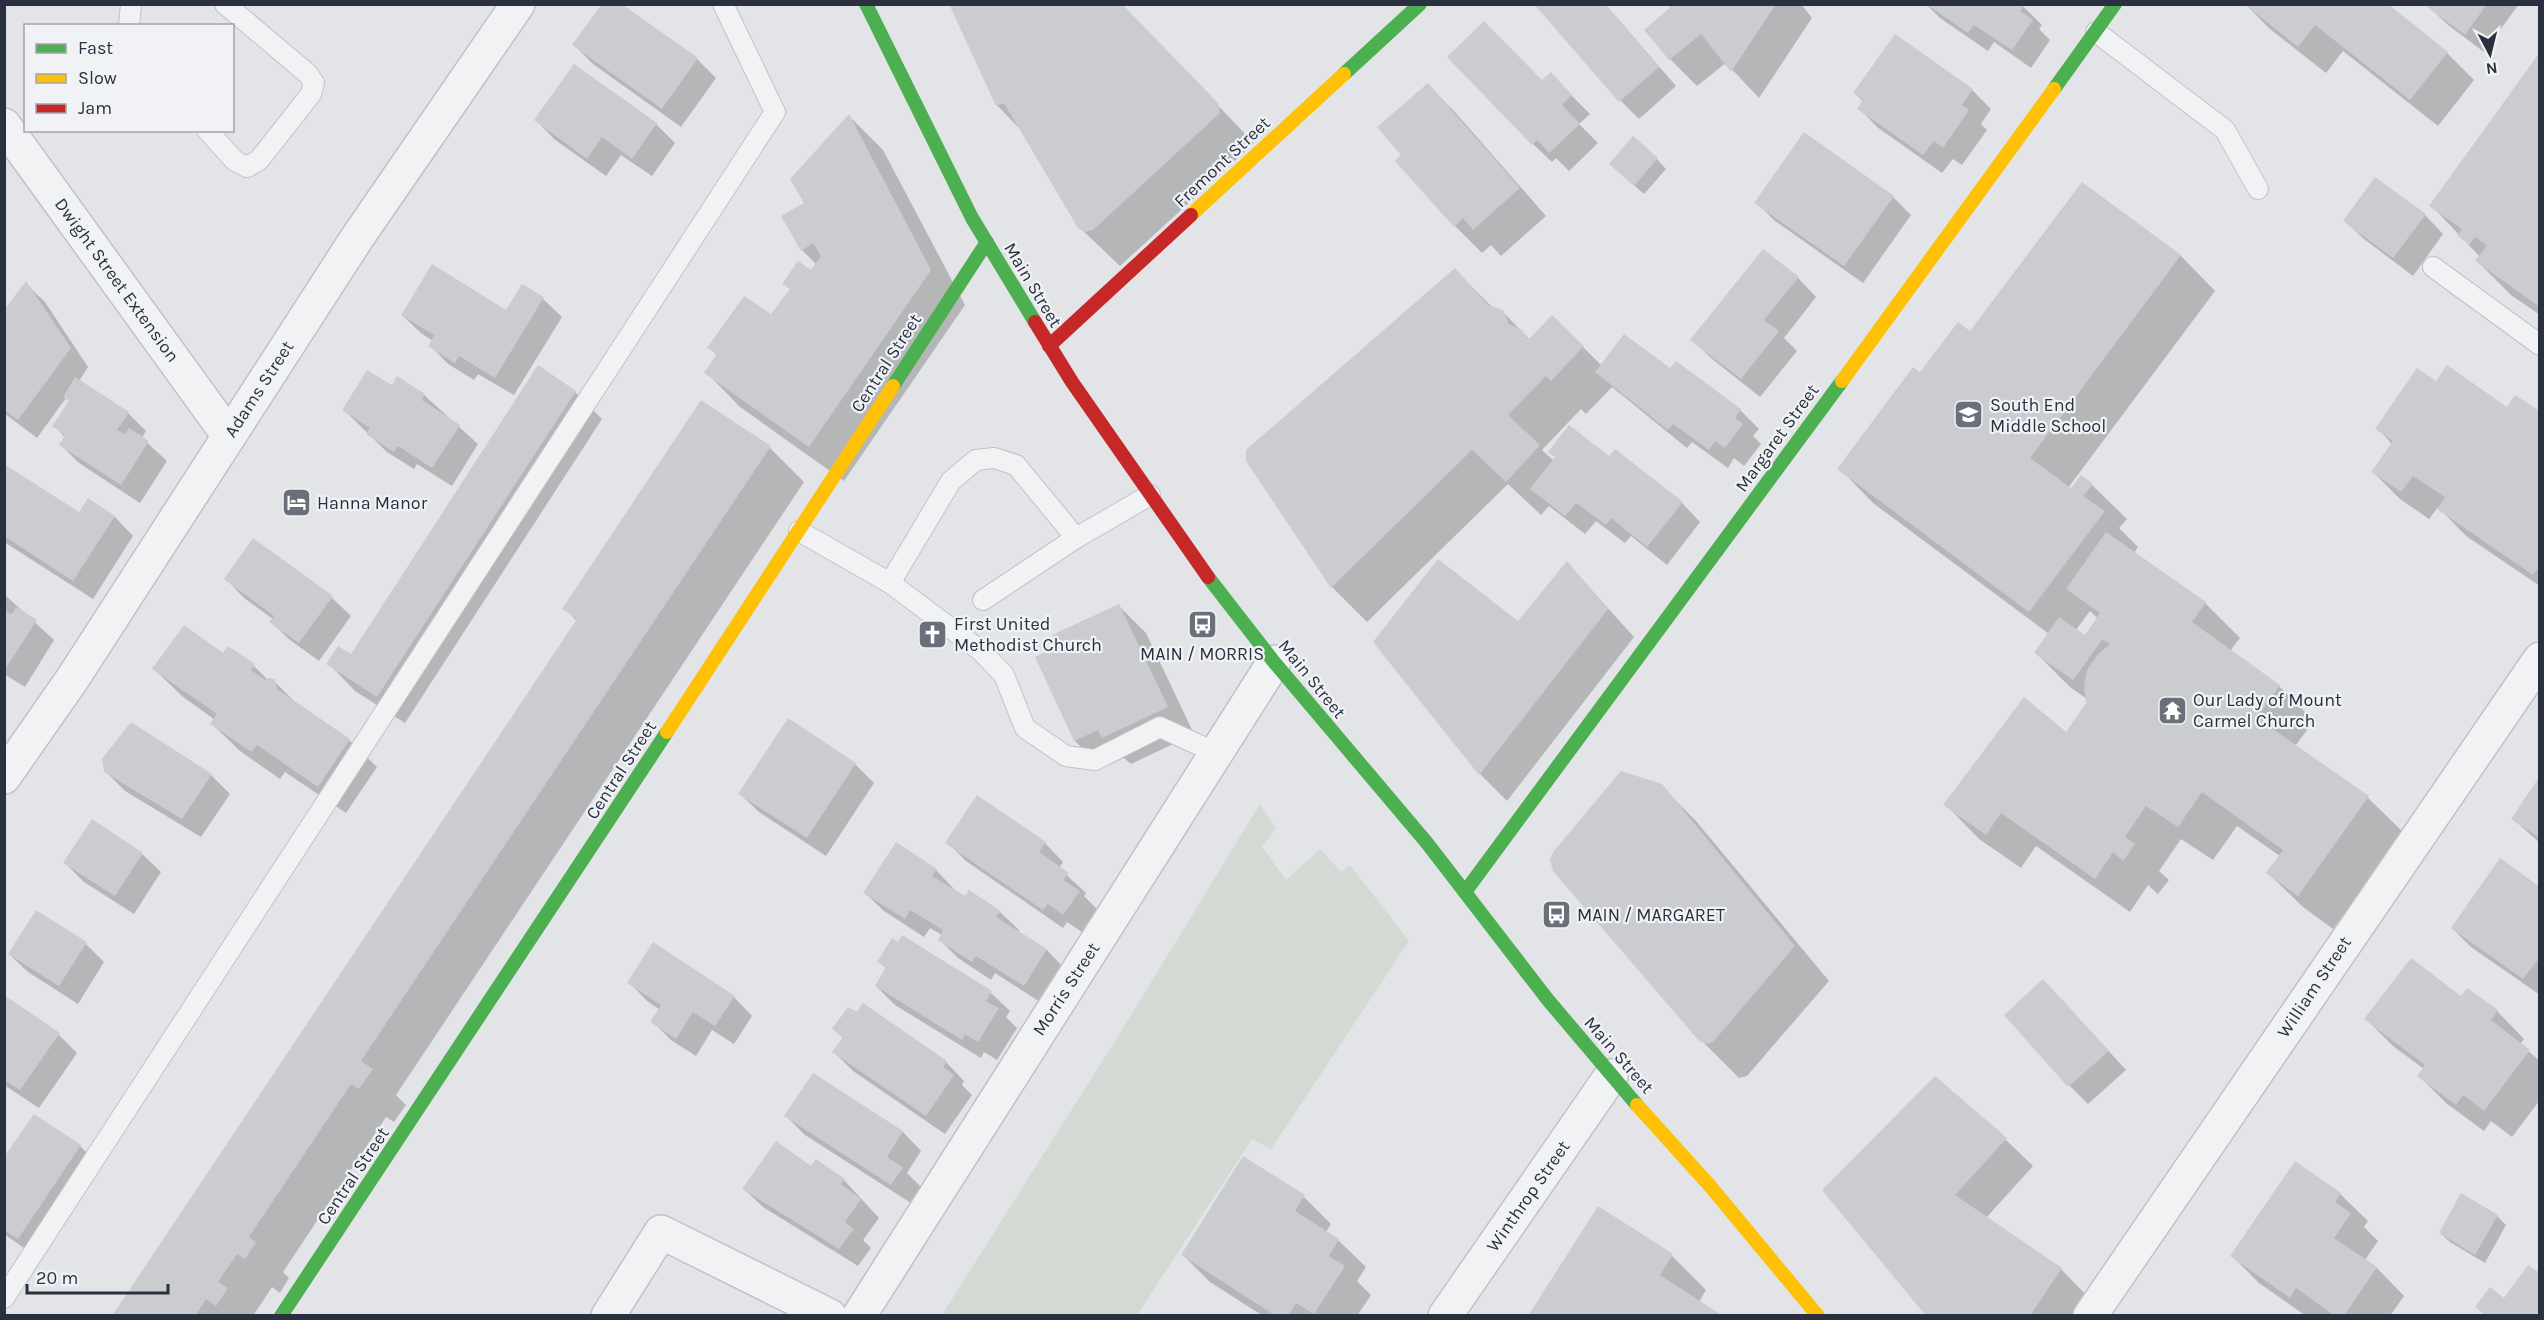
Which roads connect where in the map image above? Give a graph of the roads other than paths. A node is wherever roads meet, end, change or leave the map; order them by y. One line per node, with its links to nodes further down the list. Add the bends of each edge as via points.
1 (131, 4): 8 (lane)
2 (225, 4): 11 (lane, via 314,83 310,94 259,160 247,167 235,161)
3 (518, 4): 17 (street, Adams Street, via 370,219)
4 (723, 4): 29 (lane, via 775,112)
5 (866, 4): 13 (main road, Main Street)
6 (1420, 4): 16 (main road, Fremont Street)
7 (2115, 4): 9 (main road, Margaret Street)
8 (129, 24)
9 (2096, 32): 12 (lane, via 2225,130); 27 (main road, Margaret Street)
10 (4, 125): 17 (street, Dwight Street Extension)
11 (209, 132)
12 (2258, 189)
13 (987, 242): 16 (main road, Main Street); 19 (main road, Central Street)
14 (2433, 267): 15 (lane)
15 (2540, 345)
16 (1049, 346): 18 (main road, Main Street)
17 (229, 436): 26 (street, Adams Street, via 73,678)
18 (1150, 495): 20 (lane); 24 (main road, Main Street)
19 (799, 531): 21 (lane); 30 (main road, Central Street)
20 (1076, 538): 21 (lane, via 1016,465 994,458 976,460 951,481); 22 (lane)
21 (890, 583): 25 (lane, via 981,651 1004,675 1025,728 1065,756 1095,760 1160,727)
22 (984, 600)
23 (2540, 660): 36 (street, William Street)
24 (1274, 662): 25 (street, Morris Street); 27 (main road, Main Street)
25 (1216, 753): 33 (street, Morris Street)
26 (4, 777)
27 (1466, 891): 28 (main road, Main Street)
28 (1611, 1076): 34 (street, Winthrop Street); 35 (main road, Main Street, via 1675,1145)
29 (4, 1298)
30 (281, 1316)
31 (608, 1316): 32 (street, via 661,1232)
32 (830, 1316)
33 (859, 1316)
34 (1445, 1316)
35 (1818, 1316)
36 (2090, 1316)

